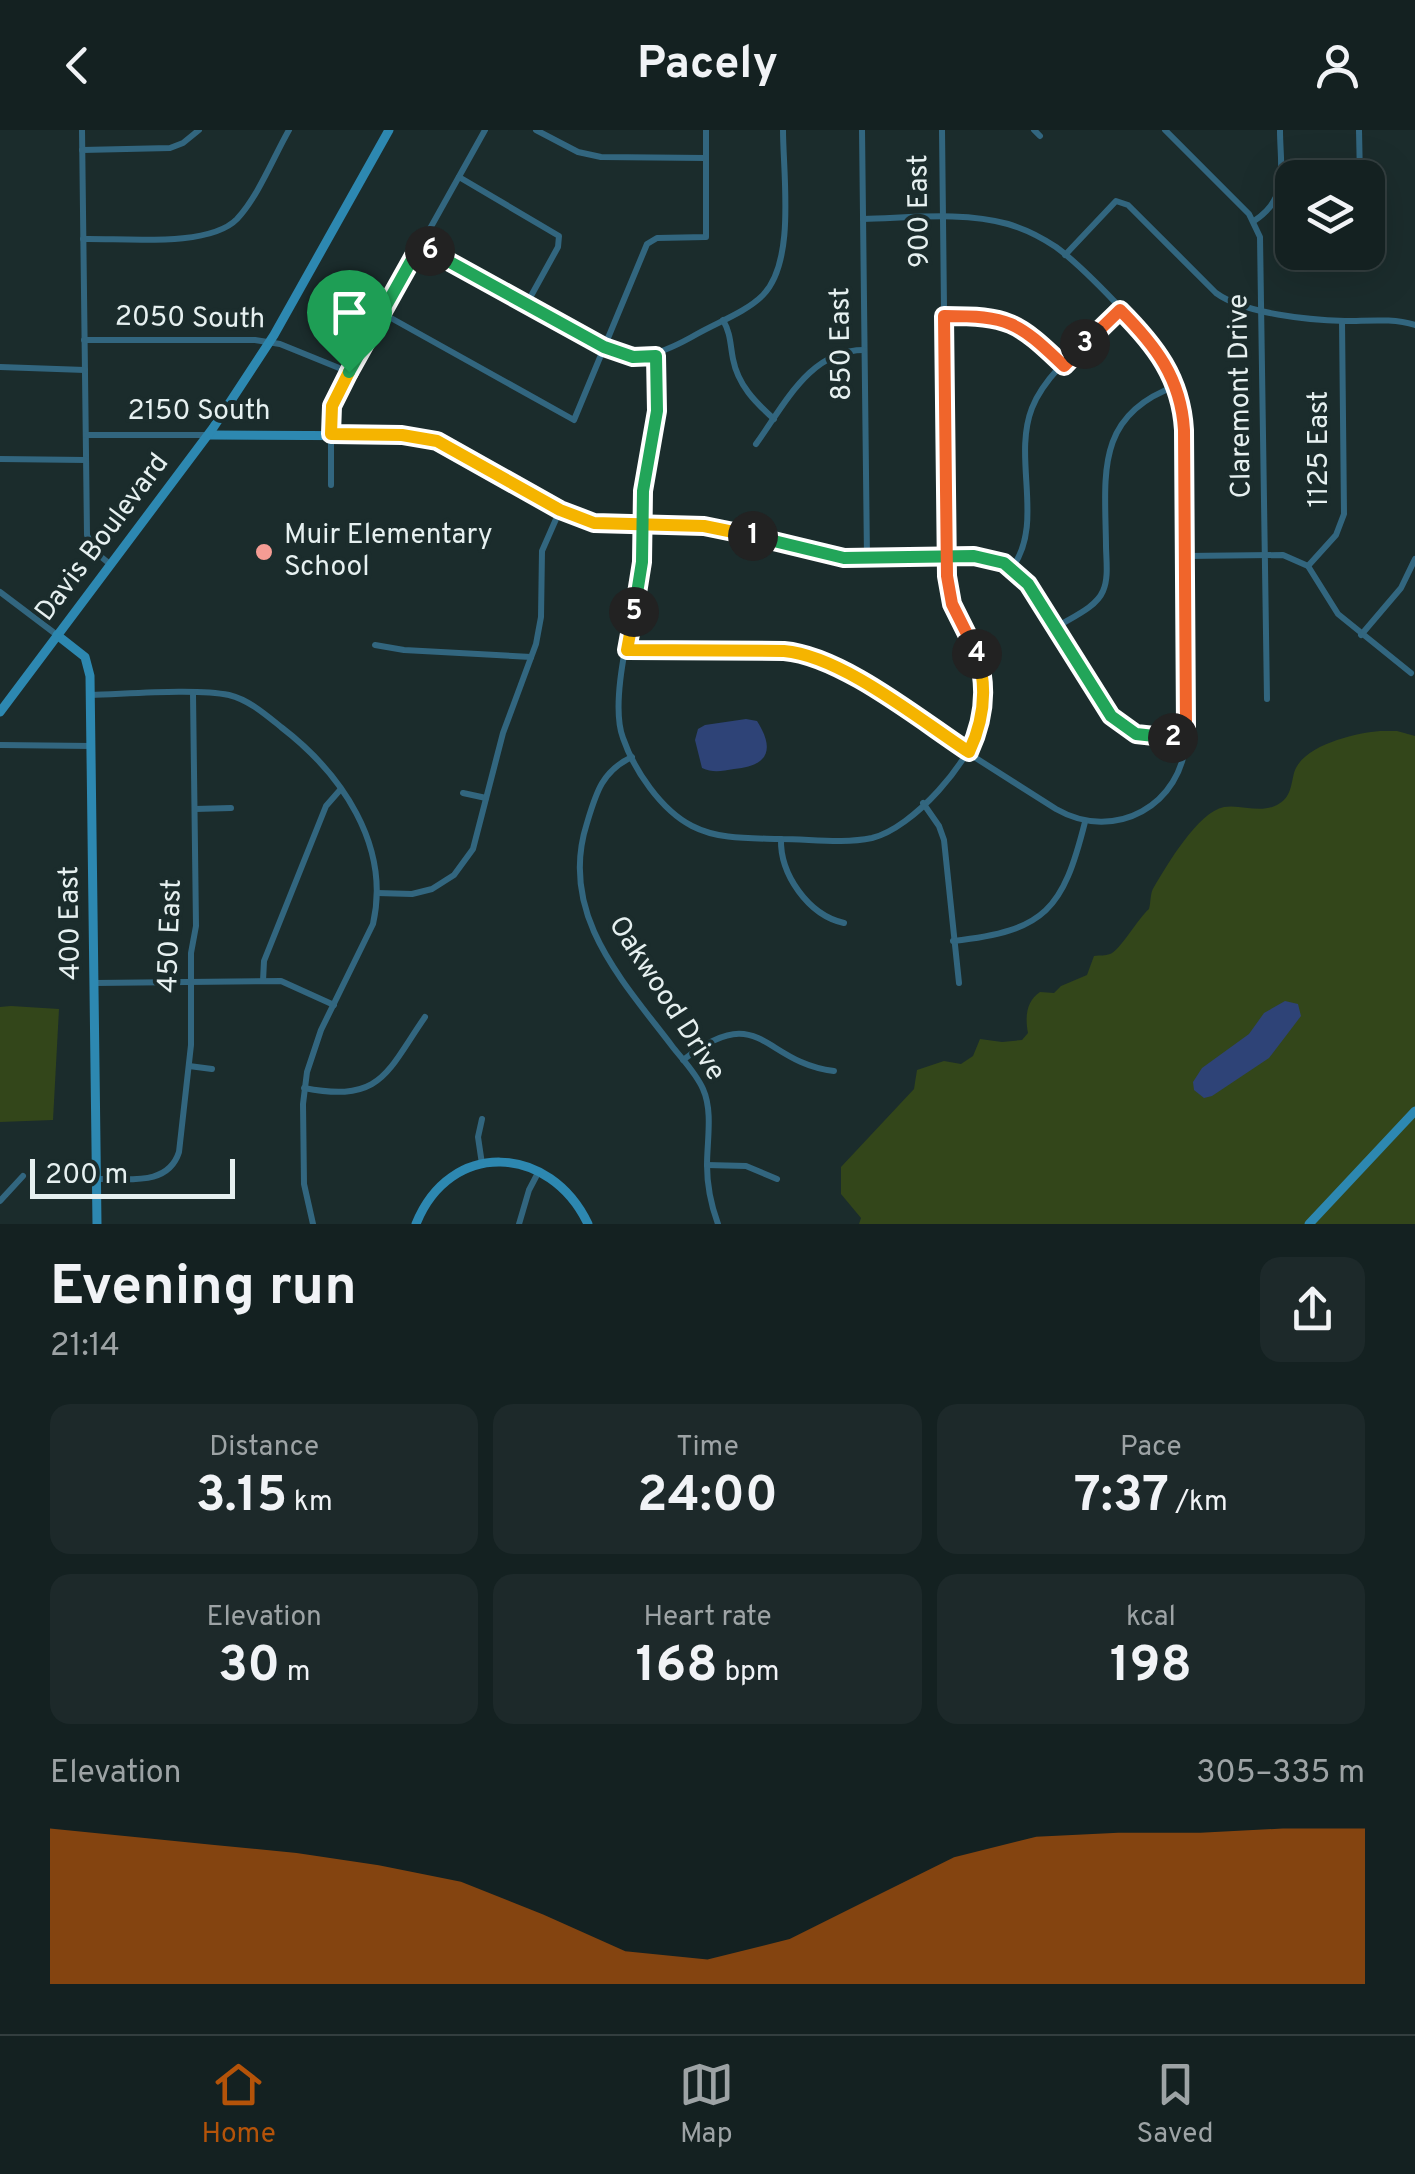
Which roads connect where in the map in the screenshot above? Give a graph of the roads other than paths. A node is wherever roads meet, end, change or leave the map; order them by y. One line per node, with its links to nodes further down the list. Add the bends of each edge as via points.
1 (82, 130): 14 (street)
2 (199, 130): 14 (street, via 170,148)
3 (289, 130): 21 (street, via 244,210 226,227 200,236)
4 (389, 130): 33 (street, Davis Boulevard)
5 (485, 130): 17 (street)
6 (536, 130): 15 (street, via 601,158)
7 (706, 130): 15 (street)
8 (783, 130): 29 (street, via 778,270 760,298)
9 (862, 130): 19 (street, 850 East)
10 (942, 130): 18 (street, 900 East)
11 (1165, 130): 20 (street)
12 (1280, 130): 20 (street, via 1279,196)
13 (1360, 130): 16 (street)
14 (82, 150): 21 (street)
15 (706, 158): 34 (street, via 706,238 650,240)
16 (1360, 160)
17 (458, 176): 22 (street); 24 (street, via 559,236)
18 (943, 218): 19 (street); 23 (street, via 1010,225); 28 (street, 900 East)
19 (863, 219): 35 (street, 850 East)
20 (1254, 222): 26 (street, Claremont Drive)
21 (83, 239): 32 (street)
22 (420, 245): 24 (street); 27 (street)
23 (1065, 254): 25 (street); 26 (street, via 1120,201 1216,293)
24 (526, 305): 34 (street)
25 (1120, 310): 37 (street); 41 (street, via 1158,351)
26 (1262, 310): 30 (street); 53 (street, Claremont Drive)
27 (382, 313): 34 (street, via 574,420); 40 (street)
28 (944, 316): 37 (street, via 1013,323); 54 (street, 900 East)
29 (722, 320): 36 (street); 42 (street, via 744,388)
30 (1342, 321): 31 (street); 58 (street, 1125 East, via 1344,514 1336,535)
31 (1415, 325)
32 (84, 340): 33 (street, 2050 South); 39 (street)
33 (269, 342): 40 (street, 2050 South); 43 (street, Davis Boulevard)
34 (604, 347): 36 (street)
35 (864, 350): 42 (street, via 823,360); 55 (street, 850 East)
36 (656, 356): 51 (street, 900 East, via 657,411)
37 (1064, 366): 59 (street, via 1028,420 1026,541)
38 (0, 368): 39 (street)
39 (85, 370): 45 (street)
40 (349, 372): 44 (street, via 332,406)
41 (1176, 386): 52 (street, via 1183,418); 61 (street, via 1133,410 1113,437 1105,466 1105,587 1097,601)
42 (774, 419): 46 (street)
43 (208, 434): 44 (street, 2150 South); 45 (street, 2150 South); 57 (street, Davis Boulevard)
44 (331, 434): 49 (street); 50 (street, 2150 South, via 437,441)
45 (86, 435): 48 (street)
46 (756, 444)
47 (0, 459): 48 (street)
48 (86, 460): 57 (street, via 88,541)
49 (331, 485)
50 (560, 510): 51 (street, 2150 South, via 594,523); 66 (street, via 542,551)
51 (643, 526): 55 (street, 2150 South, via 712,527); 65 (street, 900 East)
52 (1185, 556): 53 (street); 72 (street)
53 (1265, 556): 58 (street, via 1290,556); 70 (street, Claremont Drive)
54 (946, 557): 55 (street, 2150 South); 59 (street, via 984,557); 75 (street, 900 East, via 952,604 983,678 980,724)
55 (867, 558)
56 (1415, 559): 63 (street, via 1401,588)
57 (111, 565): 62 (street, Davis Boulevard)
58 (1308, 566): 63 (street, via 1333,608)
59 (1012, 568): 61 (street)
60 (0, 592): 62 (street)
61 (1055, 628): 72 (street, via 1118,723 1146,736)
62 (58, 635): 69 (street, 400 East, via 88,661); 71 (street, Davis Boulevard)
63 (1362, 635): 67 (street)
64 (375, 645): 66 (street)
65 (627, 650): 75 (street, via 810,655); 76 (street, 900 East, via 618,714)
66 (531, 656): 79 (street)
67 (1411, 673)
68 (194, 694): 69 (street); 77 (street, via 230,696 254,706 306,747); 81 (street, 450 East)
69 (91, 695): 74 (street, 400 East)
70 (1266, 698)
71 (0, 712)
72 (1186, 738): 83 (street, via 1179,773 1160,800 1130,818)
73 (0, 745): 74 (street)
74 (92, 746): 89 (street, 400 East)
75 (969, 752): 80 (street, 900 East); 83 (street)
76 (632, 757): 84 (street, 900 East, via 660,800 689,824 725,836); 94 (street, Oakwood Drive, via 611,769 596,793 580,848 581,896 608,961)
77 (340, 790): 85 (street, via 368,836); 88 (street, via 326,806 264,961)
78 (463, 793): 79 (street)
79 (486, 798): 85 (street, via 473,849 450,879 420,893)
80 (923, 804): 84 (street, 900 East, via 874,837); 87 (street, via 944,840)
81 (195, 808): 82 (street); 90 (street, 450 East)
82 (231, 808)
83 (1085, 821): 87 (street, via 1069,880 1046,910 1009,932)
84 (781, 838): 86 (street, via 792,880 820,913)
85 (377, 893): 92 (street, via 370,933)
86 (844, 922)
87 (953, 942): 91 (street)
88 (263, 981): 90 (street); 92 (street, via 291,983)
89 (94, 982): 90 (street); 105 (street, 400 East)
90 (191, 982): 95 (street, 450 East)
91 (959, 983)
92 (334, 1005): 98 (street, via 312,1051)
93 (425, 1017): 98 (street, via 375,1085)
94 (683, 1060): 97 (street, via 712,1038 744,1033 806,1066); 102 (street, Oakwood Drive, via 706,1097)
95 (189, 1066): 96 (street); 105 (street, 450 East, via 174,1166 156,1177)
96 (212, 1068)
97 (834, 1071)
98 (304, 1088): 109 (street, via 305,1192)
99 (1415, 1111): 114 (street)
100 (482, 1120): 101 (street)
101 (482, 1164): 103 (street); 110 (street, via 438,1187)
102 (707, 1165): 106 (street, via 746,1166); 113 (street, Oakwood Drive)
103 (539, 1170): 111 (street); 112 (street, via 566,1190)
104 (23, 1176): 107 (street)
105 (97, 1179): 108 (street, 400 East)
106 (778, 1179)
107 (0, 1201)
108 (98, 1224)
109 (313, 1224)
110 (416, 1224)
111 (519, 1224)
112 (588, 1224)
113 (718, 1224)
114 (1308, 1224)

